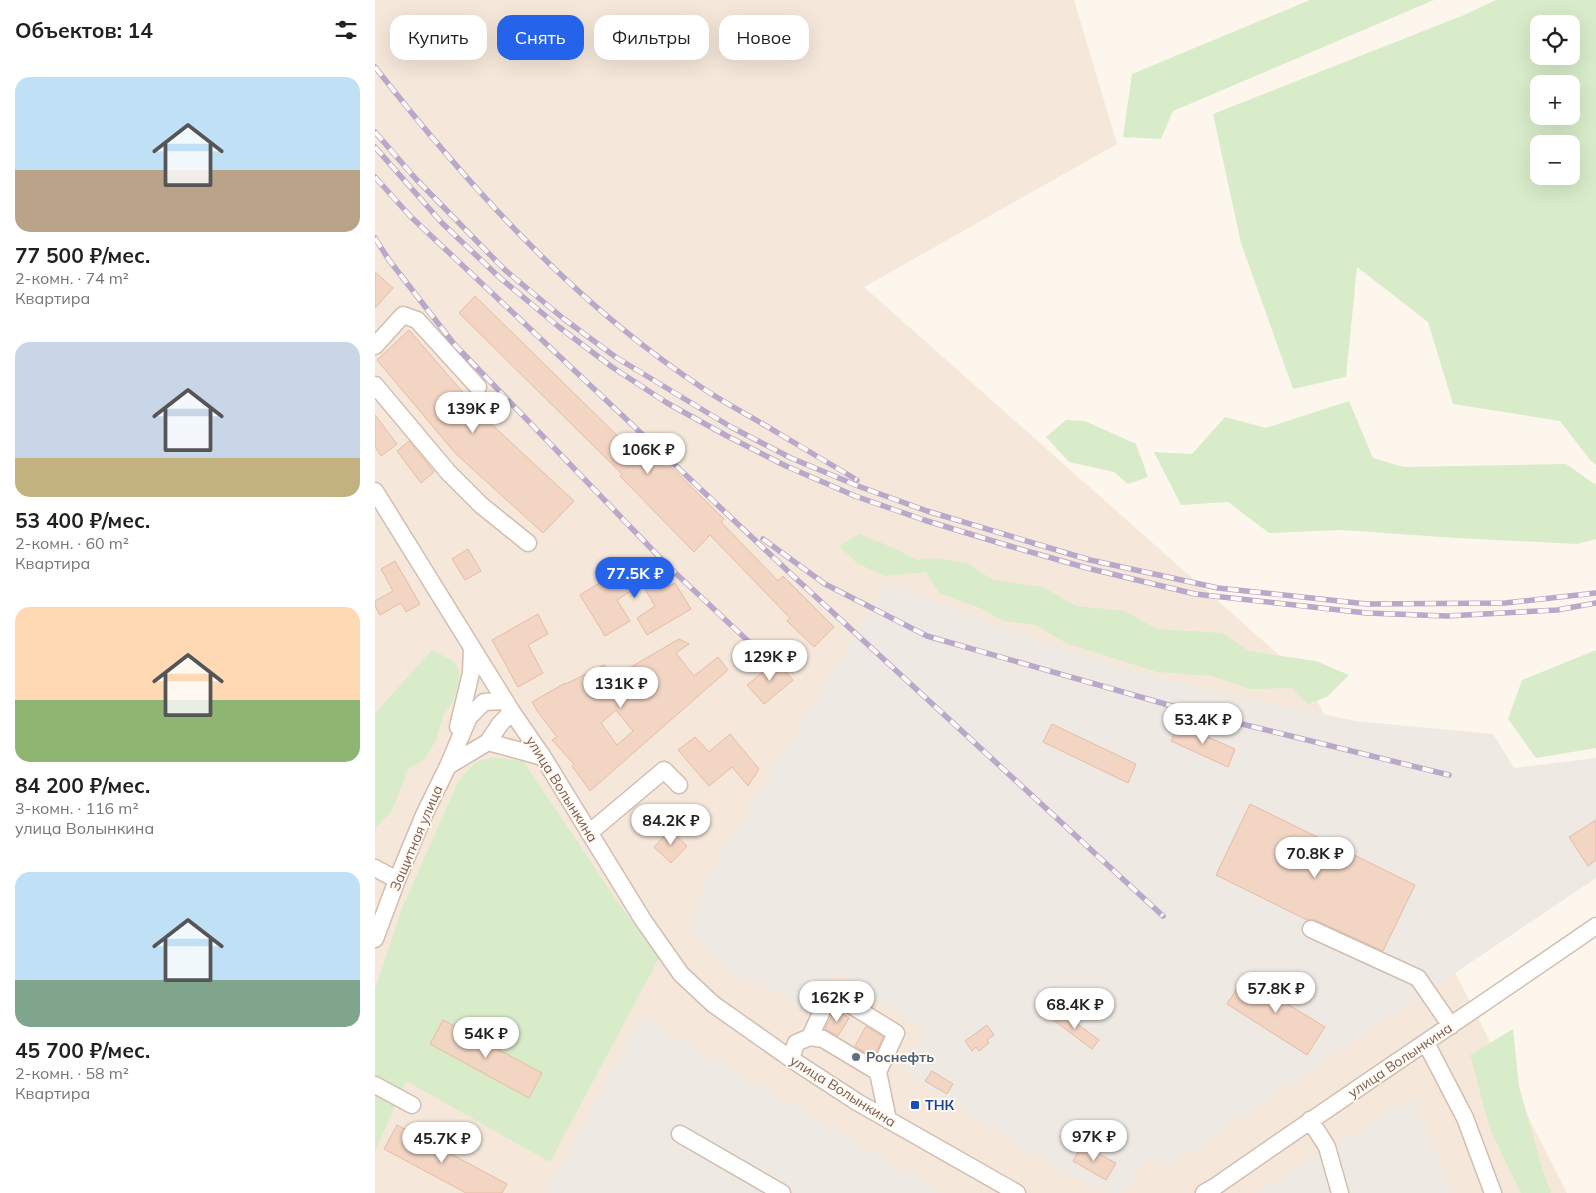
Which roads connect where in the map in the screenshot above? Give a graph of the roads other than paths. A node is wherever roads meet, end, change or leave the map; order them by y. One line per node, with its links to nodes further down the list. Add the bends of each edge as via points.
1 (375, 346): 3 (street, via 403,315 417,320)
2 (375, 385): 5 (street, via 448,472 481,505)
3 (478, 387)
4 (375, 491): 6 (street, улица Волынкина)
5 (528, 543)
6 (472, 648): 7 (street, улица Волынкина); 10 (street, via 471,673)
7 (509, 706): 8 (street); 9 (street, улица Волынкина); 10 (street, via 483,702 469,717)
8 (488, 742): 9 (street); 10 (street)
9 (543, 757): 12 (street, улица Волынкина)
10 (448, 766): 14 (street, Защитная улица, via 423,815)
11 (679, 785): 12 (street, via 664,770)
12 (589, 832): 21 (street, улица Волынкина, via 643,920 681,974 713,1004)
13 (375, 868): 14 (street)
14 (397, 880): 17 (street, Защитная улица)
15 (1596, 926): 18 (street, улица Волынкина)
16 (1311, 929): 18 (street, via 1418,978)
17 (375, 939)
18 (1451, 1026): 20 (street, улица Волынкина)
19 (810, 1037): 21 (street, via 796,1043); 22 (street, via 823,1039); 22 (street, via 821,1011 833,994 896,1033)
20 (1426, 1043): 26 (street, улица Волынкина); 32 (street, via 1465,1118)
21 (791, 1059): 25 (street, улица Волынкина)
22 (878, 1072): 25 (street)
23 (375, 1085): 24 (street)
24 (412, 1105)
25 (888, 1120): 29 (street, улица Волынкина)
26 (1311, 1120): 30 (street, улица Волынкина); 31 (street, via 1327,1147)
27 (680, 1134): 28 (street)
28 (782, 1193)
29 (1017, 1193)
30 (1204, 1193)
31 (1340, 1193)
32 (1493, 1193)

